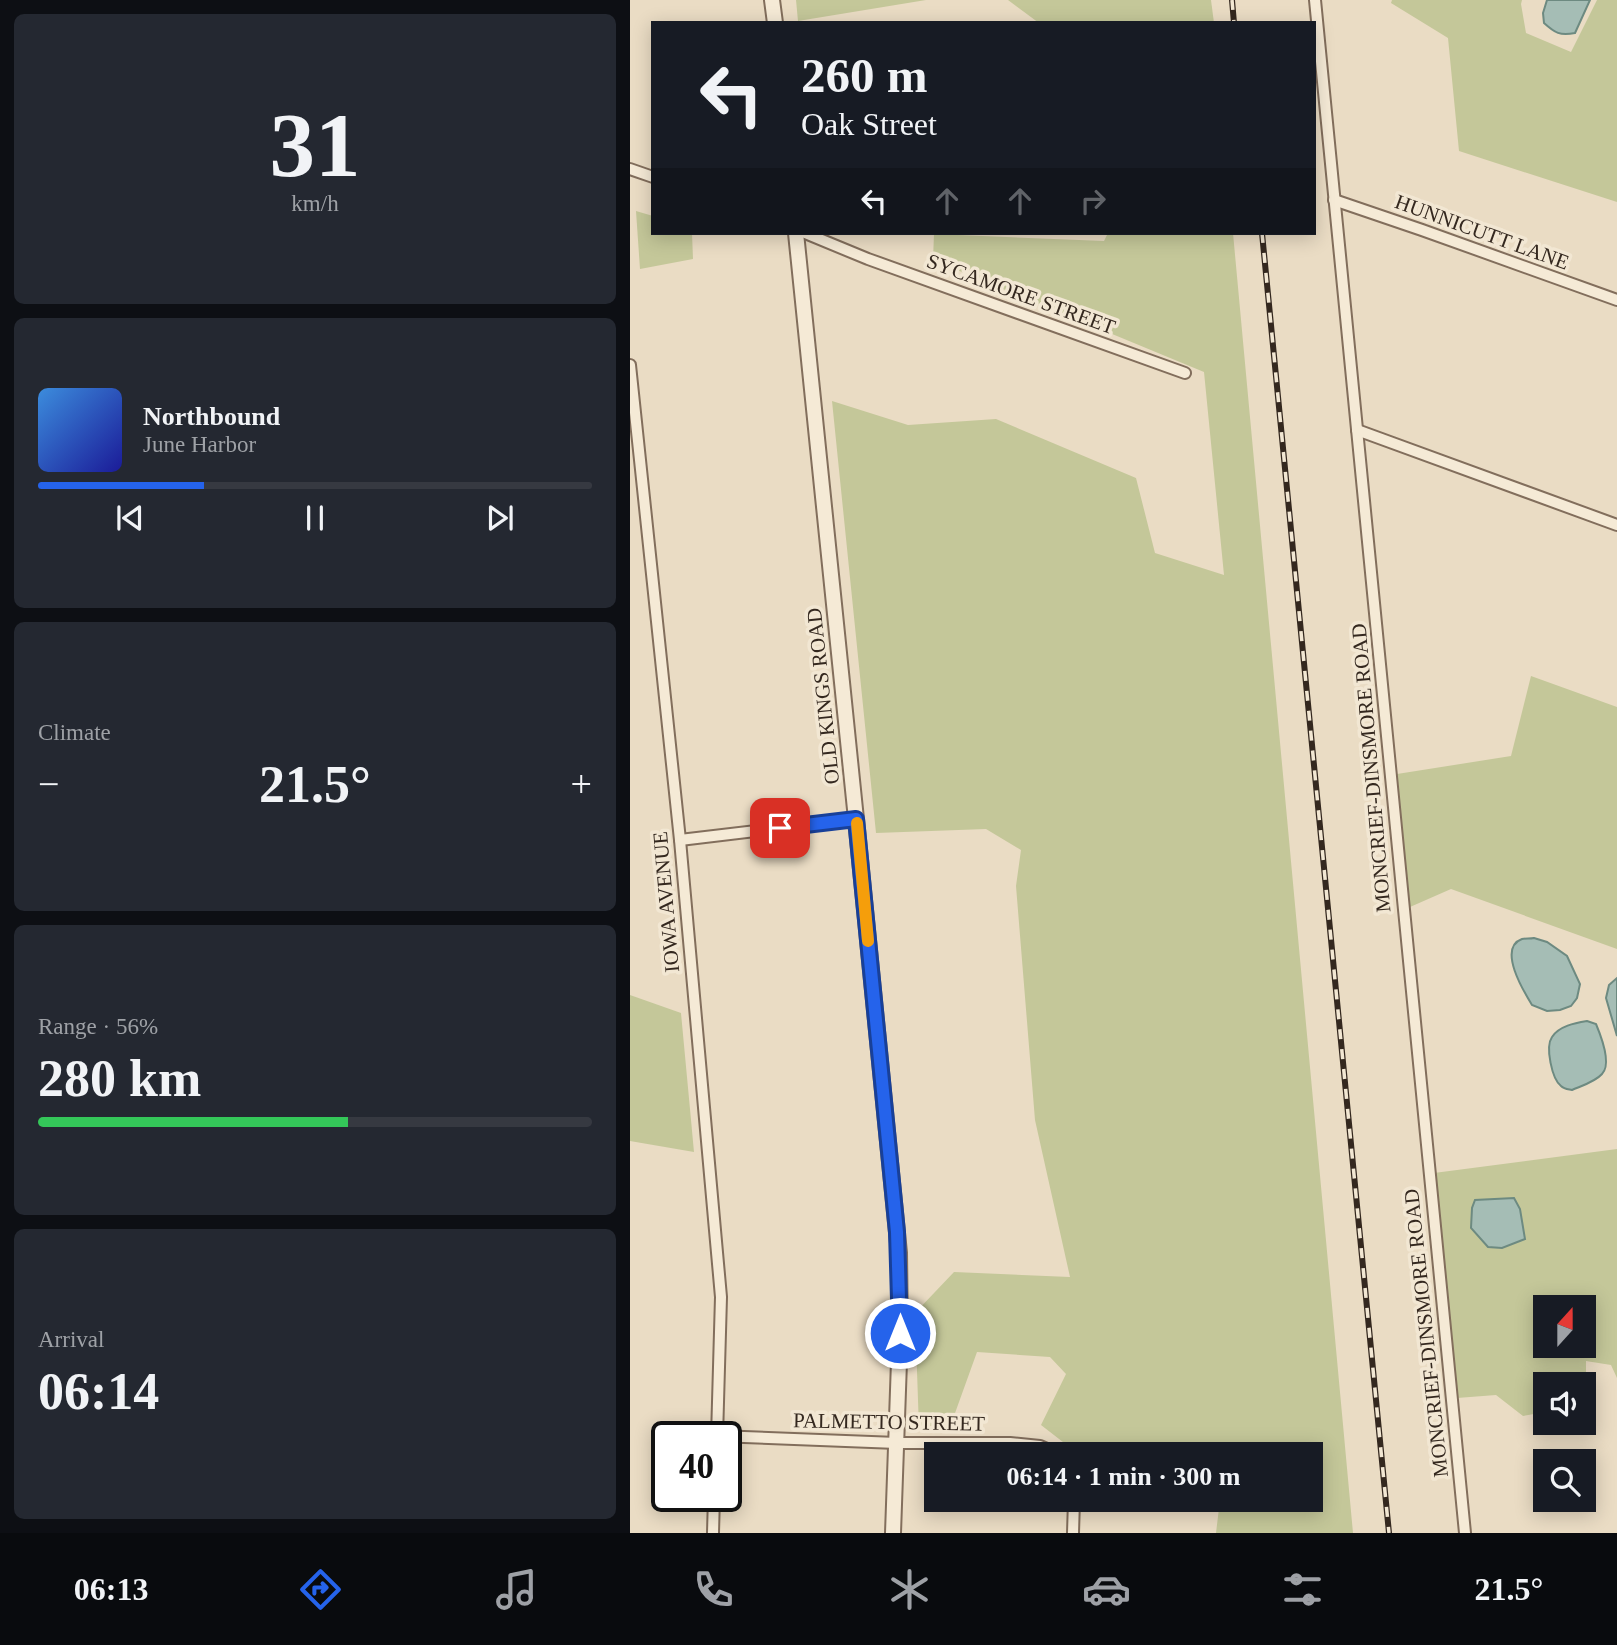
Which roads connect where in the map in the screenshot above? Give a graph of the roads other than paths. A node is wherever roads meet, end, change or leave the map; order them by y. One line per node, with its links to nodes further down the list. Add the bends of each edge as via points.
1 (772, 0): 3 (street)
2 (1315, 0): 6 (street, MONCRIEF-DINSMORE ROAD)
3 (775, 21)
4 (630, 169): 5 (street)
5 (651, 176)
6 (1334, 200): 9 (street, HUNNICUTT LANE); 12 (street, MONCRIEF-DINSMORE ROAD)
7 (796, 235): 16 (street, OLD KINGS ROAD)
8 (810, 235): 11 (street, SYCAMORE STREET)
9 (1617, 300)
10 (630, 365): 13 (street, IOWA AVENUE)
11 (1185, 373)
12 (1357, 430): 15 (street); 27 (street, MONCRIEF-DINSMORE ROAD)
13 (643, 503): 14 (street); 17 (street, IOWA AVENUE)
14 (630, 504)
15 (1617, 525)
16 (856, 819): 17 (street); 20 (street, OLD KINGS ROAD, via 898,1254)
17 (680, 839): 18 (street, IOWA AVENUE, via 721,1297)
18 (717, 1421)
19 (742, 1437): 20 (street, PALMETTO STREET)
20 (897, 1443): 21 (street, PALMETTO STREET); 25 (street, OLD KINGS ROAD)
21 (924, 1443)
22 (714, 1512): 24 (street)
23 (1074, 1512): 26 (street)
24 (713, 1533)
25 (893, 1533)
26 (1073, 1533)
27 (1465, 1533)

